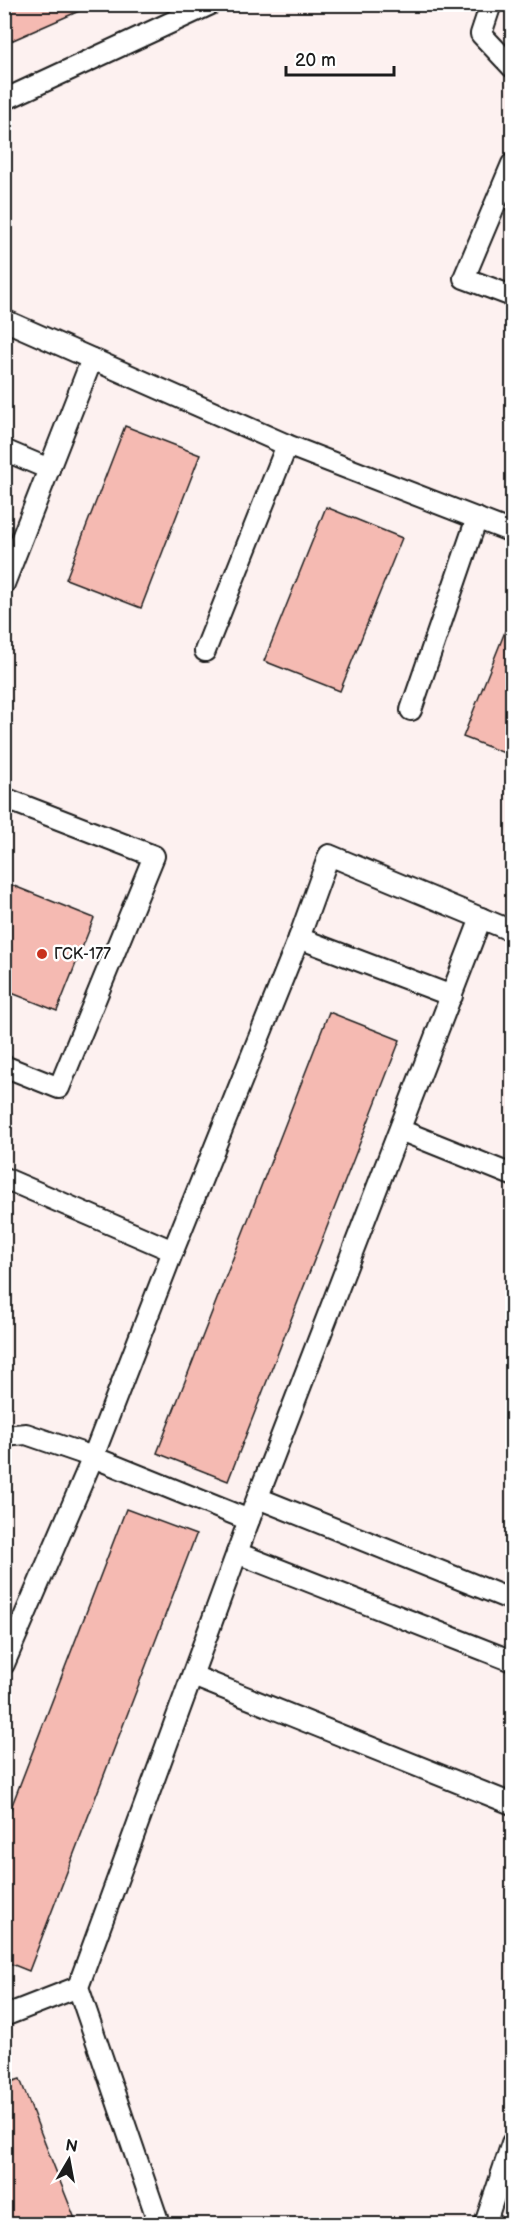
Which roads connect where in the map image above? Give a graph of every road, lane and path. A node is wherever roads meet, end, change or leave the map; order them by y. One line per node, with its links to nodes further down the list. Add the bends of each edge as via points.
1 (211, 4): 4 (lane)
2 (491, 4): 3 (lane, via 481,34)
3 (513, 67)
4 (4, 100)
5 (513, 164): 6 (lane, via 464,278)
6 (513, 296)
7 (4, 320): 8 (lane)
8 (92, 360): 9 (lane); 11 (lane)
9 (287, 445): 12 (lane); 15 (lane)
10 (4, 450): 11 (lane)
11 (49, 469): 14 (lane)
12 (477, 518): 13 (lane); 16 (lane)
13 (513, 532)
14 (4, 584)
15 (206, 651)
16 (411, 710)
17 (4, 798): 22 (lane, via 154,856 59,1088)
18 (481, 918): 19 (lane); 20 (lane, via 329,855); 21 (lane)
19 (513, 930)
20 (299, 938): 21 (lane); 26 (lane)
21 (452, 996): 23 (lane)
22 (4, 1066)
23 (400, 1130): 24 (lane); 29 (lane)
24 (513, 1175)
25 (4, 1178): 26 (lane)
26 (173, 1251): 28 (lane)
27 (4, 1436): 28 (lane, via 26,1434)
28 (93, 1457): 30 (lane); 34 (lane)
29 (258, 1498): 30 (lane); 32 (lane)
30 (249, 1520): 31 (lane)
31 (237, 1553): 33 (lane); 35 (lane)
32 (513, 1600)
33 (513, 1661)
34 (4, 1664)
35 (193, 1676): 36 (lane); 37 (lane)
36 (513, 1804)
37 (78, 1987): 38 (lane); 40 (lane)
38 (4, 2016)
39 (513, 2143): 41 (lane)
40 (159, 2224)
41 (485, 2224)

